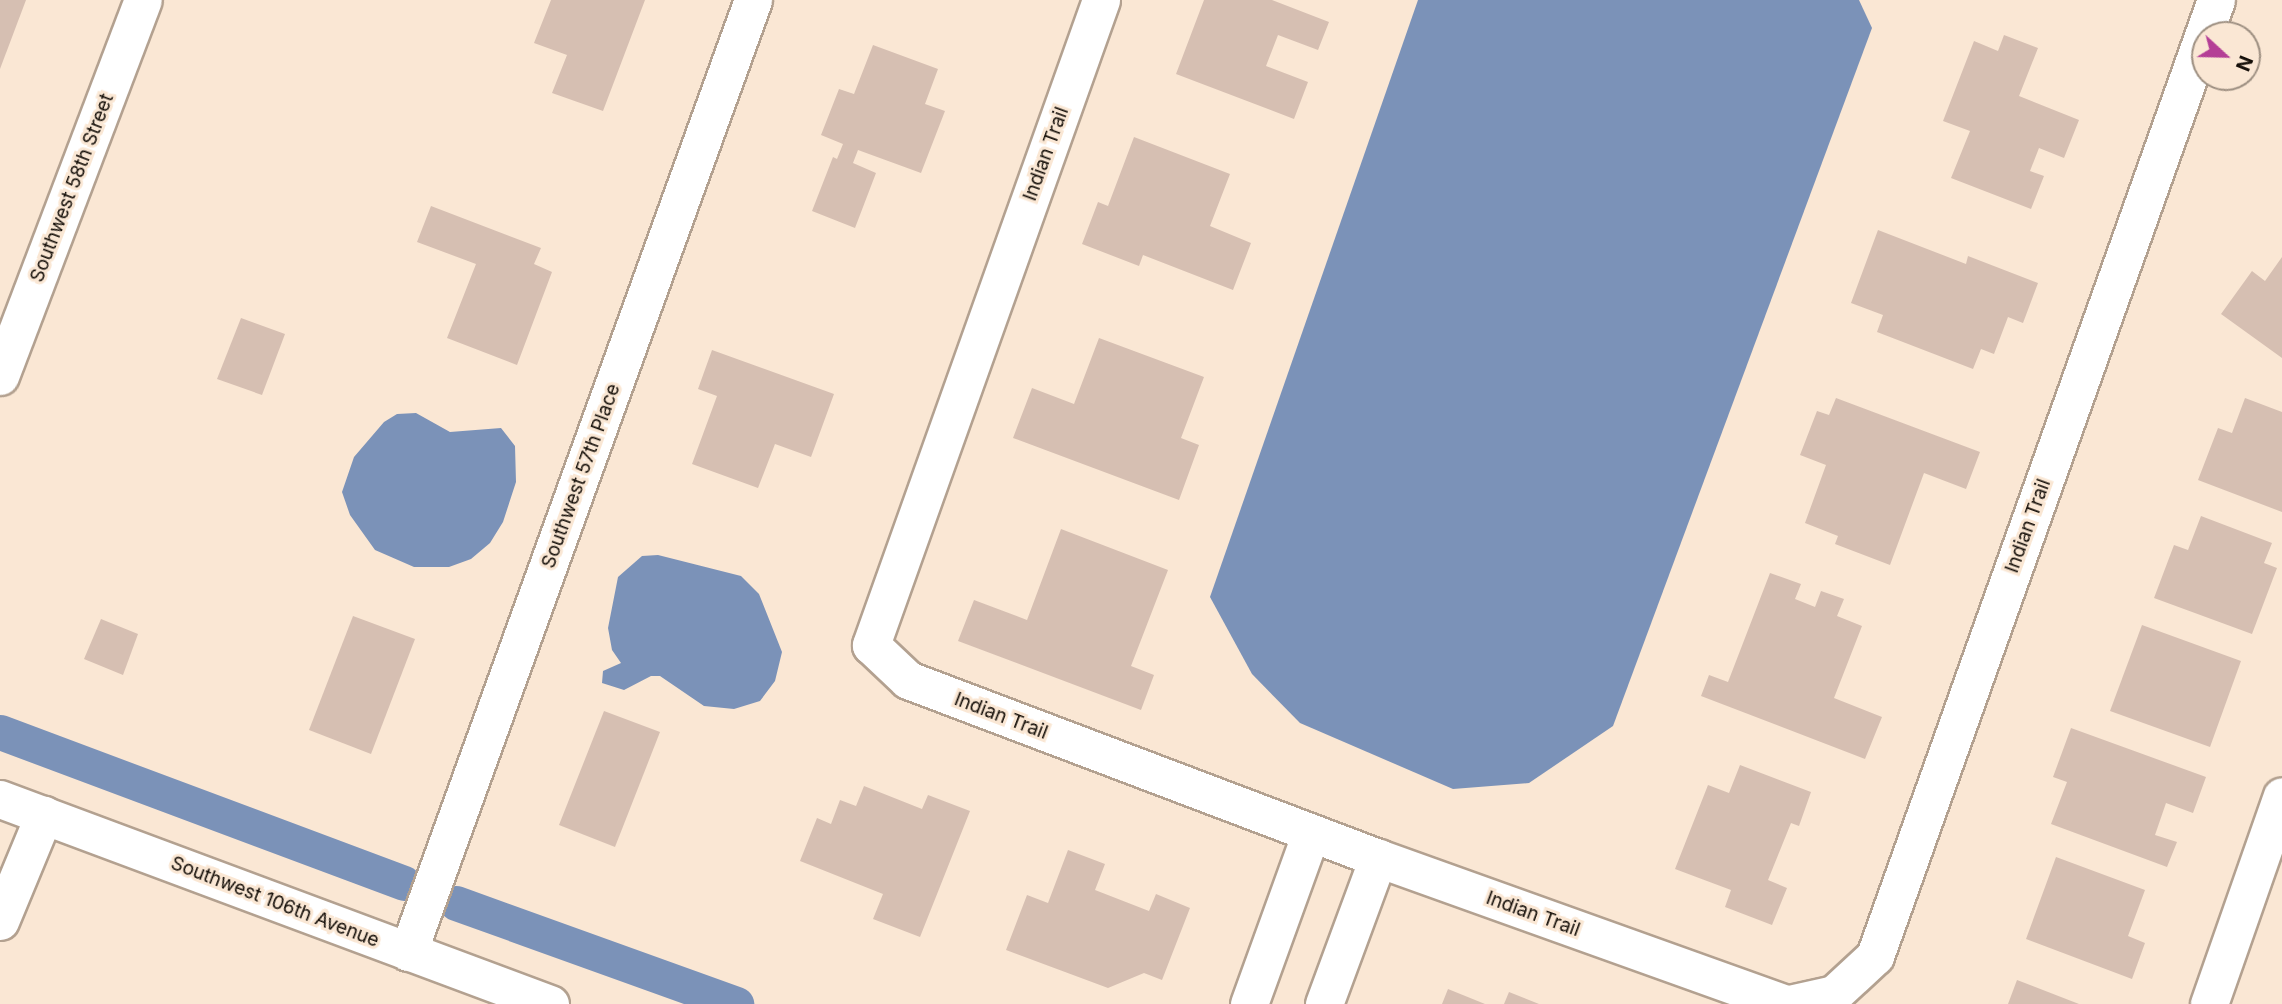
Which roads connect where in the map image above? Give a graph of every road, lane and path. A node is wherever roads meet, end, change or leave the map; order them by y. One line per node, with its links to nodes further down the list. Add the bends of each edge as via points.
1 (144, 0): 5 (street, Southwest 58th Street)
2 (753, 0): 12 (street, Southwest 57th Place)
3 (1101, 0): 9 (street, Indian Trail, via 871,645 908,680)
4 (2216, 0): 16 (street, Indian Trail, via 1875,956 1834,994)
5 (0, 376)
6 (2282, 796): 17 (street)
7 (0, 799): 8 (street, Southwest 106th Avenue)
8 (44, 815): 11 (street); 12 (street, Southwest 106th Avenue)
9 (1311, 833): 10 (street, Indian Trail); 14 (street)
10 (1378, 858): 15 (street); 16 (street, Indian Trail)
11 (0, 921)
12 (408, 952): 13 (street, Southwest 106th Avenue)
13 (550, 1004)
14 (1248, 1004)
15 (1324, 1004)
16 (1788, 1004)
17 (2208, 1004)

